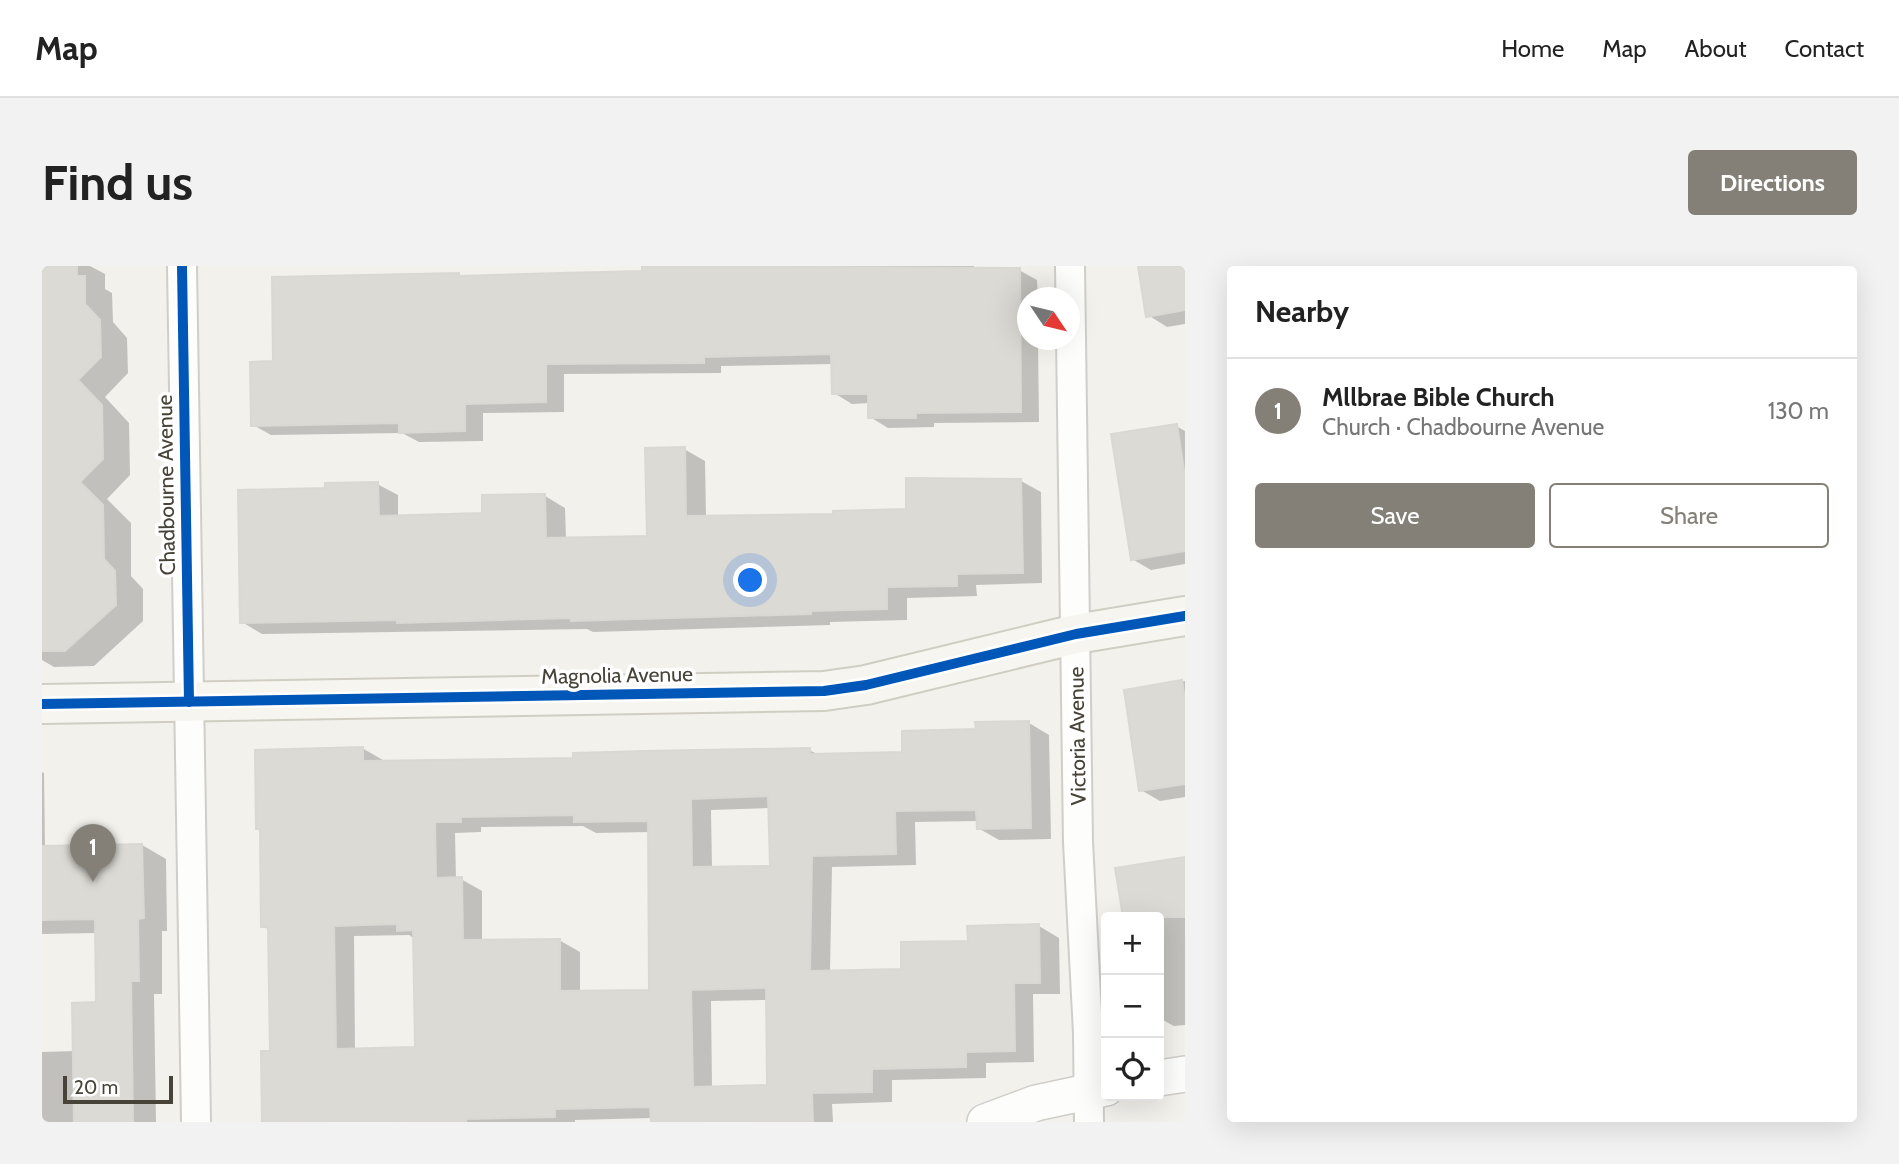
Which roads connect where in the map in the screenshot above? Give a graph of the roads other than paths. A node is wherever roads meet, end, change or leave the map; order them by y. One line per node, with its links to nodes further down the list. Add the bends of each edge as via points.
1 (182, 266): 5 (street, Chadbourne Avenue)
2 (1070, 266): 4 (street, Victoria Avenue)
3 (1185, 616): 4 (main road, Magnolia Avenue)
4 (1076, 634): 5 (main road, Magnolia Avenue, via 824,691); 9 (street, Victoria Avenue, via 1078,842)
5 (189, 702): 6 (main road, Magnolia Avenue); 10 (street, Chadbourne Avenue)
6 (42, 704)
7 (1185, 1074): 8 (street)
8 (1164, 1077)
9 (1094, 1101): 11 (street, via 1036,1103)
10 (196, 1122)
11 (985, 1122)

